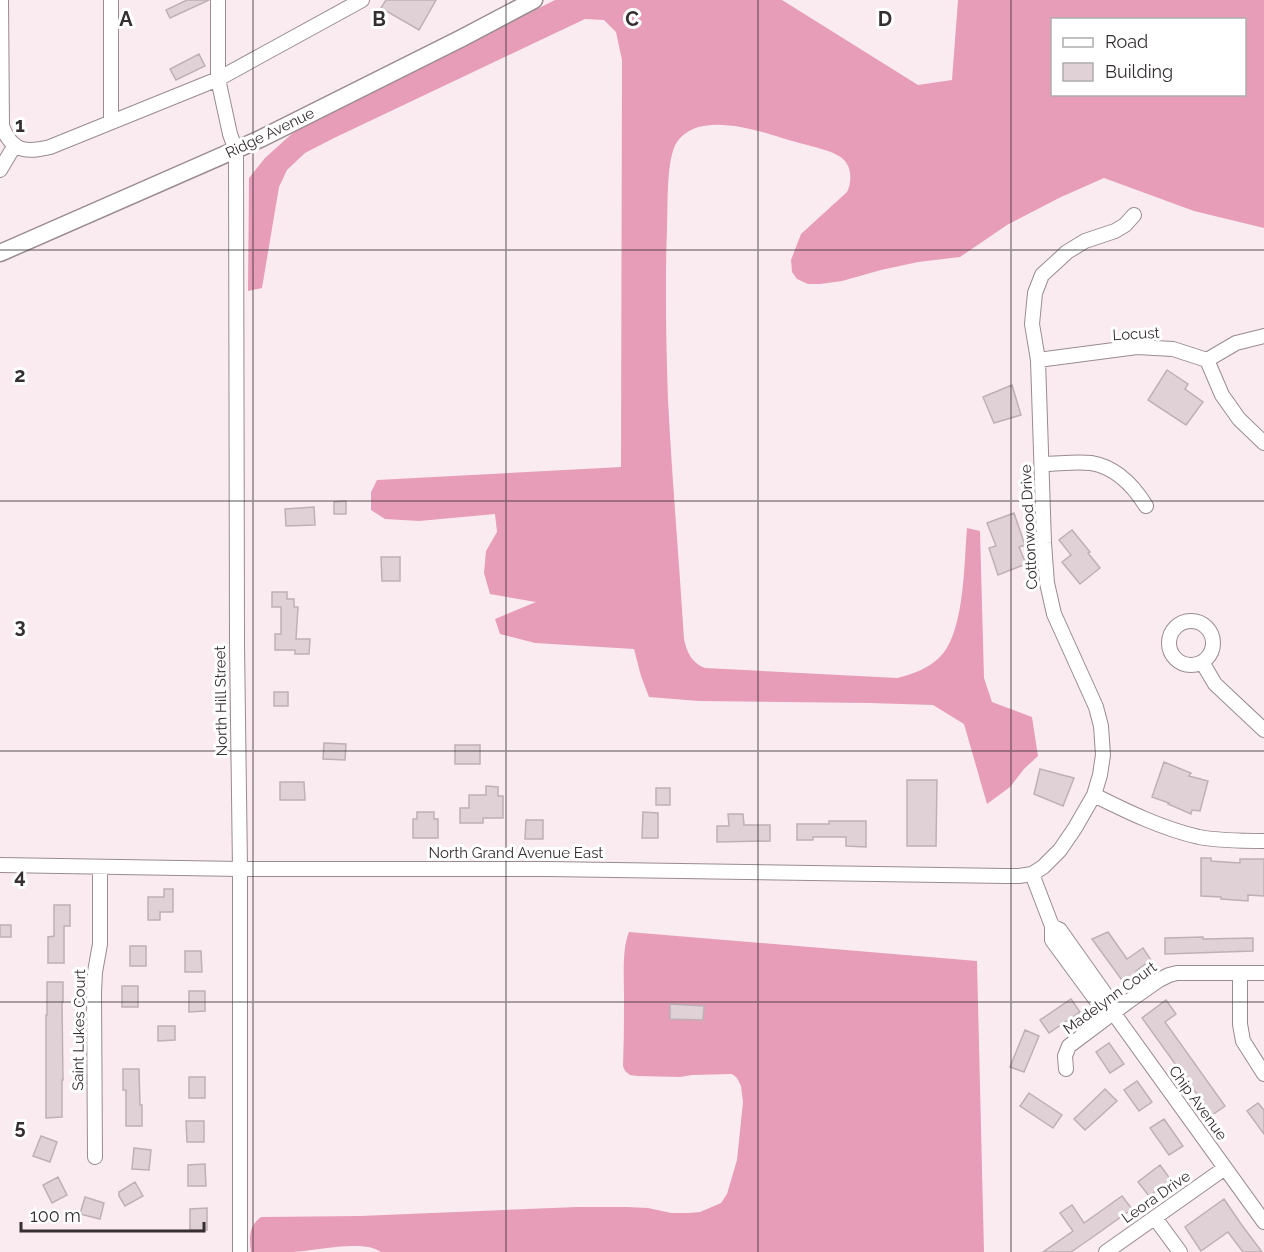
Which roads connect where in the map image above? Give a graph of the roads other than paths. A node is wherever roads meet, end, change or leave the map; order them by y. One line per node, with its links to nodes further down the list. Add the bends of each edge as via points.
1 (1, 0): 8 (street, via 2,126)
2 (111, 0): 7 (street)
3 (218, 0): 6 (street, North Hill Street)
4 (362, 0): 6 (street)
5 (534, 0): 9 (street, Ridge Avenue)
6 (218, 79): 7 (street); 9 (street, North Hill Street)
7 (111, 122): 8 (street, via 50,147 33,151)
8 (15, 145): 10 (street)
9 (236, 151): 12 (street, Ridge Avenue); 25 (street, North Hill Street)
10 (0, 170)
11 (1134, 216): 14 (street, Cottonwood Drive, via 1115,231 1067,252 1042,274 1035,293 1032,324)
12 (0, 253)
13 (1264, 336): 15 (street, via 1236,343)
14 (1038, 360): 15 (street, Locust, via 1137,347 1173,349); 17 (street, Cottonwood Drive)
15 (1207, 360): 16 (street, via 1222,395 1239,419)
16 (1264, 442)
17 (1042, 464): 18 (street, via 1090,463 1107,468 1136,490); 21 (street, Cottonwood Drive, via 1049,593 1101,726 1103,755)
18 (1146, 506)
19 (1202, 662): 20 (street, via 1215,684)
20 (1264, 730)
21 (1094, 795): 22 (street, via 1199,837); 26 (street, Cottonwood Drive, via 1060,850)
22 (1264, 841)
23 (0, 865): 24 (street, North Grand Avenue East)
24 (100, 867): 25 (street, North Grand Avenue East); 32 (street, Saint Lukes Court, via 100,944 94,972)
25 (240, 869): 26 (street, North Grand Avenue East); 36 (street, North Hill Street)
26 (1032, 874): 29 (street, Chip Avenue, via 1052,926 1059,930 1090,982 1106,994)
27 (1240, 973): 28 (street, Madelynn Court); 29 (street, Madelynn Court, via 1169,975); 31 (street, via 1243,1041)
28 (1264, 973)
29 (1109, 1008): 30 (street, Madelynn Court, via 1069,1046); 33 (street, Chip Avenue)
30 (1066, 1069)
31 (1264, 1074)
32 (94, 1157)
33 (1225, 1168): 34 (street, Leora Drive); 35 (street, Chip Avenue)
34 (1155, 1218): 37 (street, Leora Drive); 38 (street)
35 (1264, 1222)
36 (240, 1252)
37 (1107, 1252)
38 (1180, 1252)

